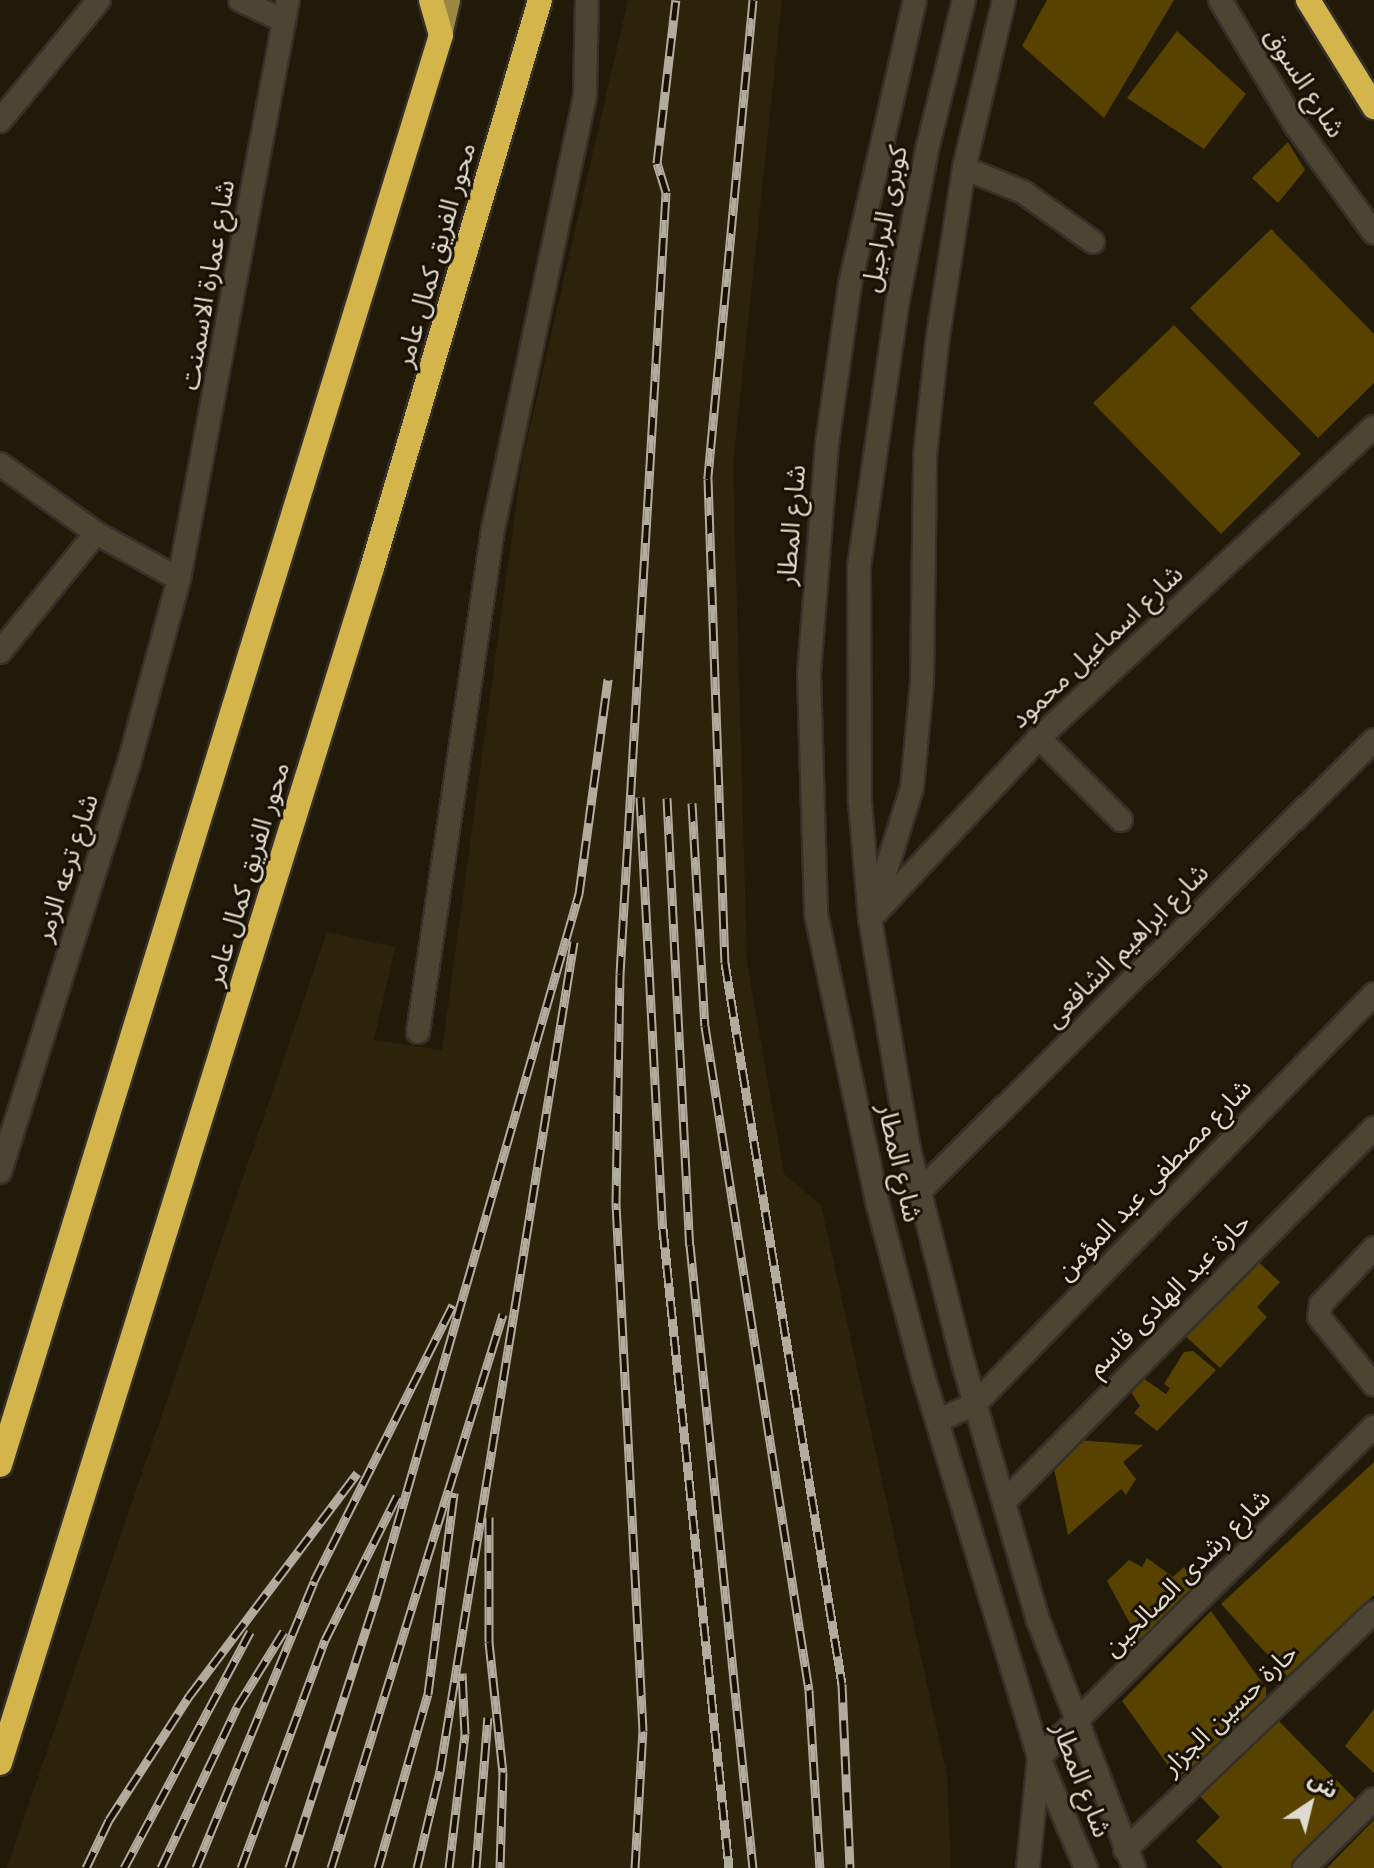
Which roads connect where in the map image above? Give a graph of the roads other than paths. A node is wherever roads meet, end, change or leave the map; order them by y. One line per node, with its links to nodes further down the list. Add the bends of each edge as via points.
1 (99, 0): 15 (street)
2 (240, 0): 12 (street)
3 (431, 0): 13 (highway)
4 (449, 0): 13 (main road)
5 (540, 0): 45 (highway, محور الفريق كمال عامر, via 372,568)
6 (587, 0): 31 (street, via 585,95 493,529)
7 (915, 0): 20 (street, كوبرى البراجيل, via 850,284)
8 (964, 0): 21 (street, كوبرى البراجيل, via 928,145)
9 (1004, 0): 16 (street)
10 (1220, 0): 17 (street, شارع السوق, via 1296,126)
11 (1308, 0): 14 (highway)
12 (286, 11): 24 (street, شارع عمارة الاسمنت)
13 (441, 35): 40 (highway)
14 (1374, 107)
15 (0, 121)
16 (964, 168): 18 (street, via 1023,192); 29 (street, via 925,456 922,682 912,788)
17 (1374, 233)
18 (1093, 242)
19 (1374, 427): 26 (street, شارع اسماعيل محمود)
20 (827, 444): 38 (street, شارع المطار, via 809,674 816,914 878,1205)
21 (874, 452): 29 (street, شارع المطار, via 859,566 857,684)
22 (0, 464): 23 (street)
23 (96, 533): 24 (street); 25 (street)
24 (179, 579): 33 (street, شارع ترعه الزمر, via 129,763)
25 (0, 652)
26 (1039, 738): 28 (street); 29 (street, شارع اسماعيل محمود)
27 (1374, 740): 34 (street, شارع ابراهيم الشافعى)
28 (1121, 820)
29 (870, 919): 34 (street, شارع المطار, via 885,1030)
30 (1374, 994): 37 (street, شارع مصطفى عبد المؤمن)
31 (418, 1032)
32 (1374, 1128): 41 (street, حارة عبد الهادى قاسم)
33 (0, 1172)
34 (919, 1192): 37 (street, شارع المطار)
35 (1374, 1248): 36 (street, via 1321,1304 1319,1317)
36 (1374, 1385)
37 (975, 1404): 38 (street); 41 (street, شارع المطار)
38 (937, 1421): 44 (street, شارع المطار)
39 (1374, 1427): 43 (street, شارع رشدى الصالحين)
40 (0, 1465)
41 (1005, 1501): 43 (street, شارع المطار, via 1038,1620)
42 (1374, 1612): 47 (street, حارة حسين الجزار)
43 (1077, 1722): 44 (street, شارع رشدى الصالحين); 47 (street, شارع المطار)
44 (1039, 1758): 48 (street); 49 (street, شارع المطار)
45 (0, 1763)
46 (1374, 1799): 50 (street)
47 (1130, 1859)
48 (1028, 1868)
49 (1086, 1868)
50 (1304, 1868)

